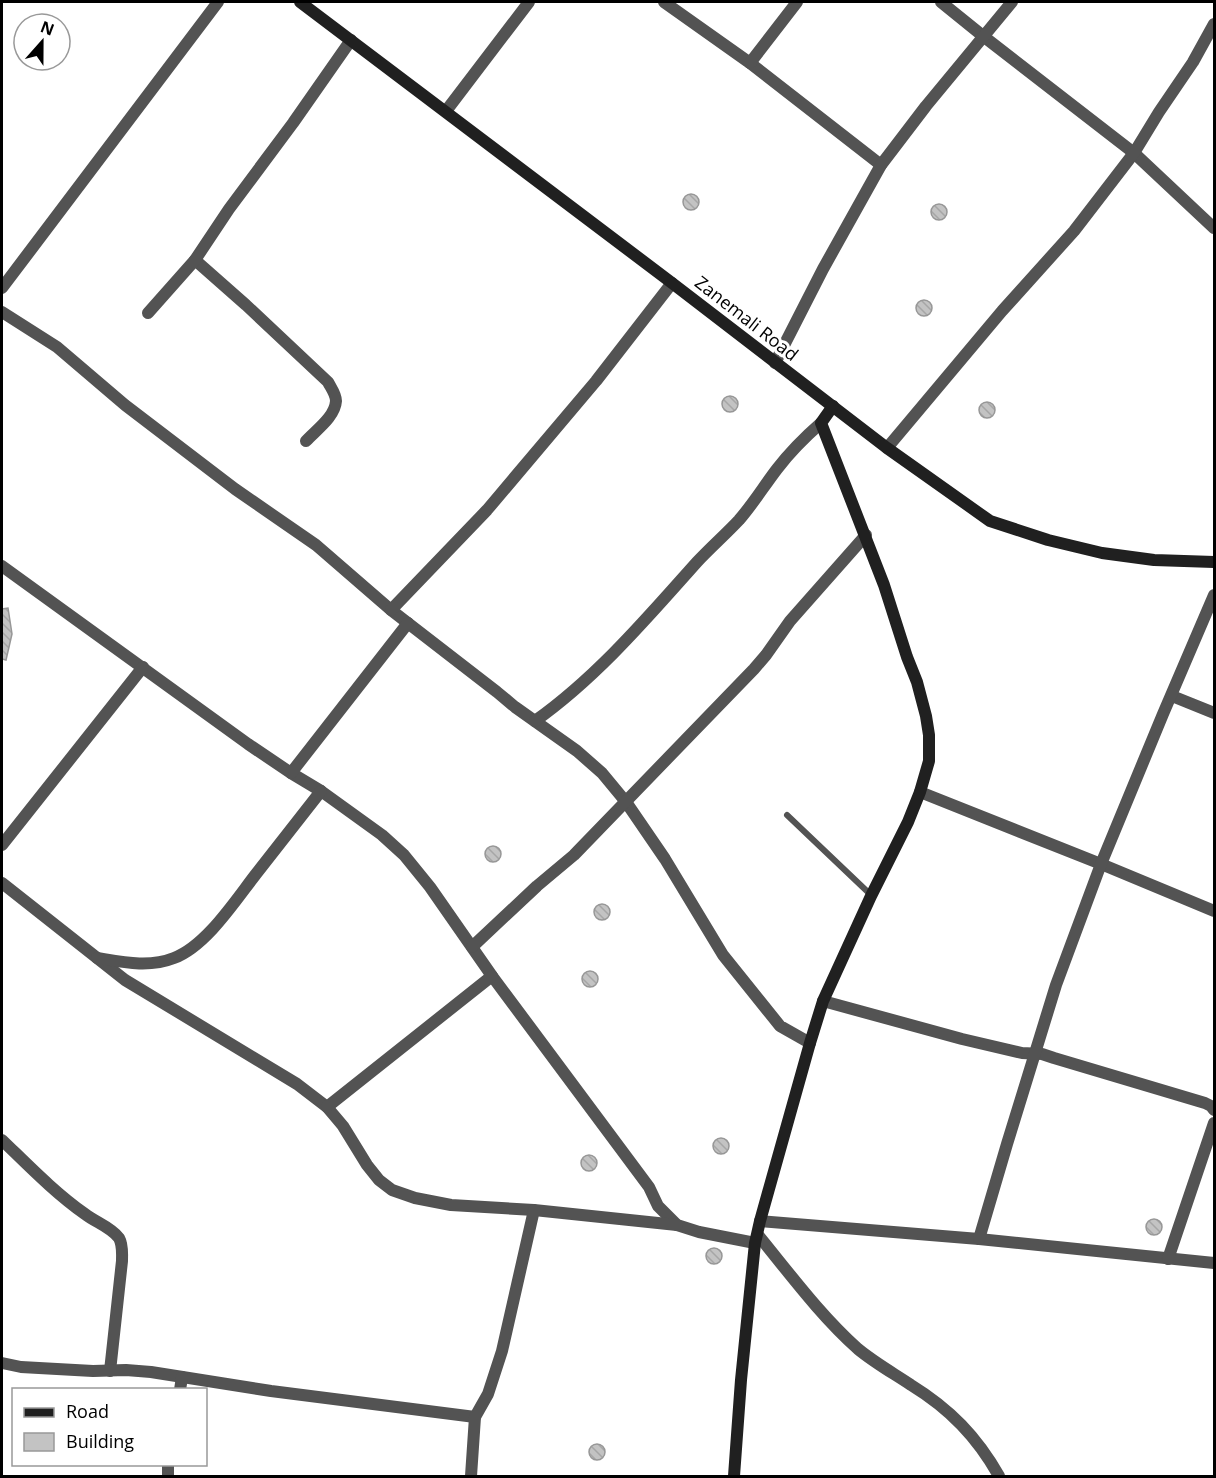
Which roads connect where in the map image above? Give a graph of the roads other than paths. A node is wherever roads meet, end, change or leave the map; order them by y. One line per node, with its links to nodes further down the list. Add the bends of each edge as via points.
1 (218, 2): 18 (street)
2 (300, 2): 10 (street, Zanemali Road)
3 (529, 2): 12 (street)
4 (664, 2): 11 (street)
5 (797, 2): 11 (street)
6 (941, 2): 9 (street)
7 (1012, 2): 9 (street)
8 (1215, 24): 13 (street)
9 (983, 36): 13 (street); 14 (street)
10 (351, 40): 12 (street, Zanemali Road); 16 (street)
11 (750, 63): 14 (street)
12 (446, 111): 17 (street, Zanemali Road)
13 (1134, 153): 15 (street); 25 (street, via 1074,231)
14 (881, 165): 21 (street)
15 (1215, 228)
16 (195, 260): 20 (street); 24 (street, via 328,382 335,395 333,410)
17 (672, 283): 21 (street, Zanemali Road); 30 (street, via 487,510)
18 (2, 288)
19 (2, 312): 30 (street, via 57,347 125,405 316,545)
20 (148, 314)
21 (775, 363): 22 (street, Zanemali Road)
22 (833, 406): 23 (street); 25 (street, Zanemali Road)
23 (821, 423): 26 (street); 35 (street, via 642,624 588,679)
24 (306, 441)
25 (887, 448): 27 (street, Zanemali Road, via 990,521 1102,553)
26 (866, 535): 38 (street, via 926,716 929,761); 39 (street, via 790,621 754,669)
27 (1215, 562)
28 (2, 566): 32 (street)
29 (1215, 595): 33 (street)
30 (391, 610): 31 (street)
31 (408, 623): 35 (street); 36 (street)
32 (143, 667): 36 (street); 41 (street)
33 (1172, 696): 34 (street); 42 (street)
34 (1215, 713)
35 (535, 721): 39 (street, via 602,773)
36 (291, 773): 37 (street)
37 (321, 791): 46 (street, via 404,855); 47 (street, via 221,919 192,949 153,963)
38 (920, 792): 42 (street); 44 (street)
39 (626, 802): 46 (street); 50 (street, via 723,955 780,1026)
40 (787, 815): 44 (lane)
41 (2, 844)
42 (1101, 864): 45 (street); 51 (street)
43 (2, 883): 47 (street)
44 (871, 896): 49 (street)
45 (1215, 911)
46 (472, 947): 48 (street)
47 (96, 958): 52 (street, via 125,980 297,1084)
48 (492, 976): 52 (street); 58 (street, via 649,1187 658,1206)
49 (823, 1001): 50 (street); 51 (street)
50 (810, 1043): 57 (street)
51 (1034, 1054): 53 (street, via 1205,1103); 60 (street)
52 (327, 1107): 56 (street, via 373,1173 392,1190 451,1205)
53 (1215, 1110)
54 (1215, 1123): 61 (street)
55 (2, 1140): 64 (street, via 58,1193 120,1241 122,1261)
56 (534, 1210): 58 (street); 67 (street, via 502,1351 488,1394)
57 (760, 1221): 59 (street); 60 (street)
58 (677, 1226): 59 (street)
59 (756, 1239): 69 (street); 70 (street, via 841,1333 880,1366 950,1412 981,1446)
60 (979, 1239): 61 (street)
61 (1168, 1259): 62 (street)
62 (1215, 1263)
63 (2, 1363): 64 (street)
64 (110, 1371): 65 (street)
65 (182, 1377): 66 (street); 67 (street)
66 (180, 1388)
67 (475, 1417): 68 (street)
68 (471, 1476)
69 (734, 1476)
70 (999, 1476)

